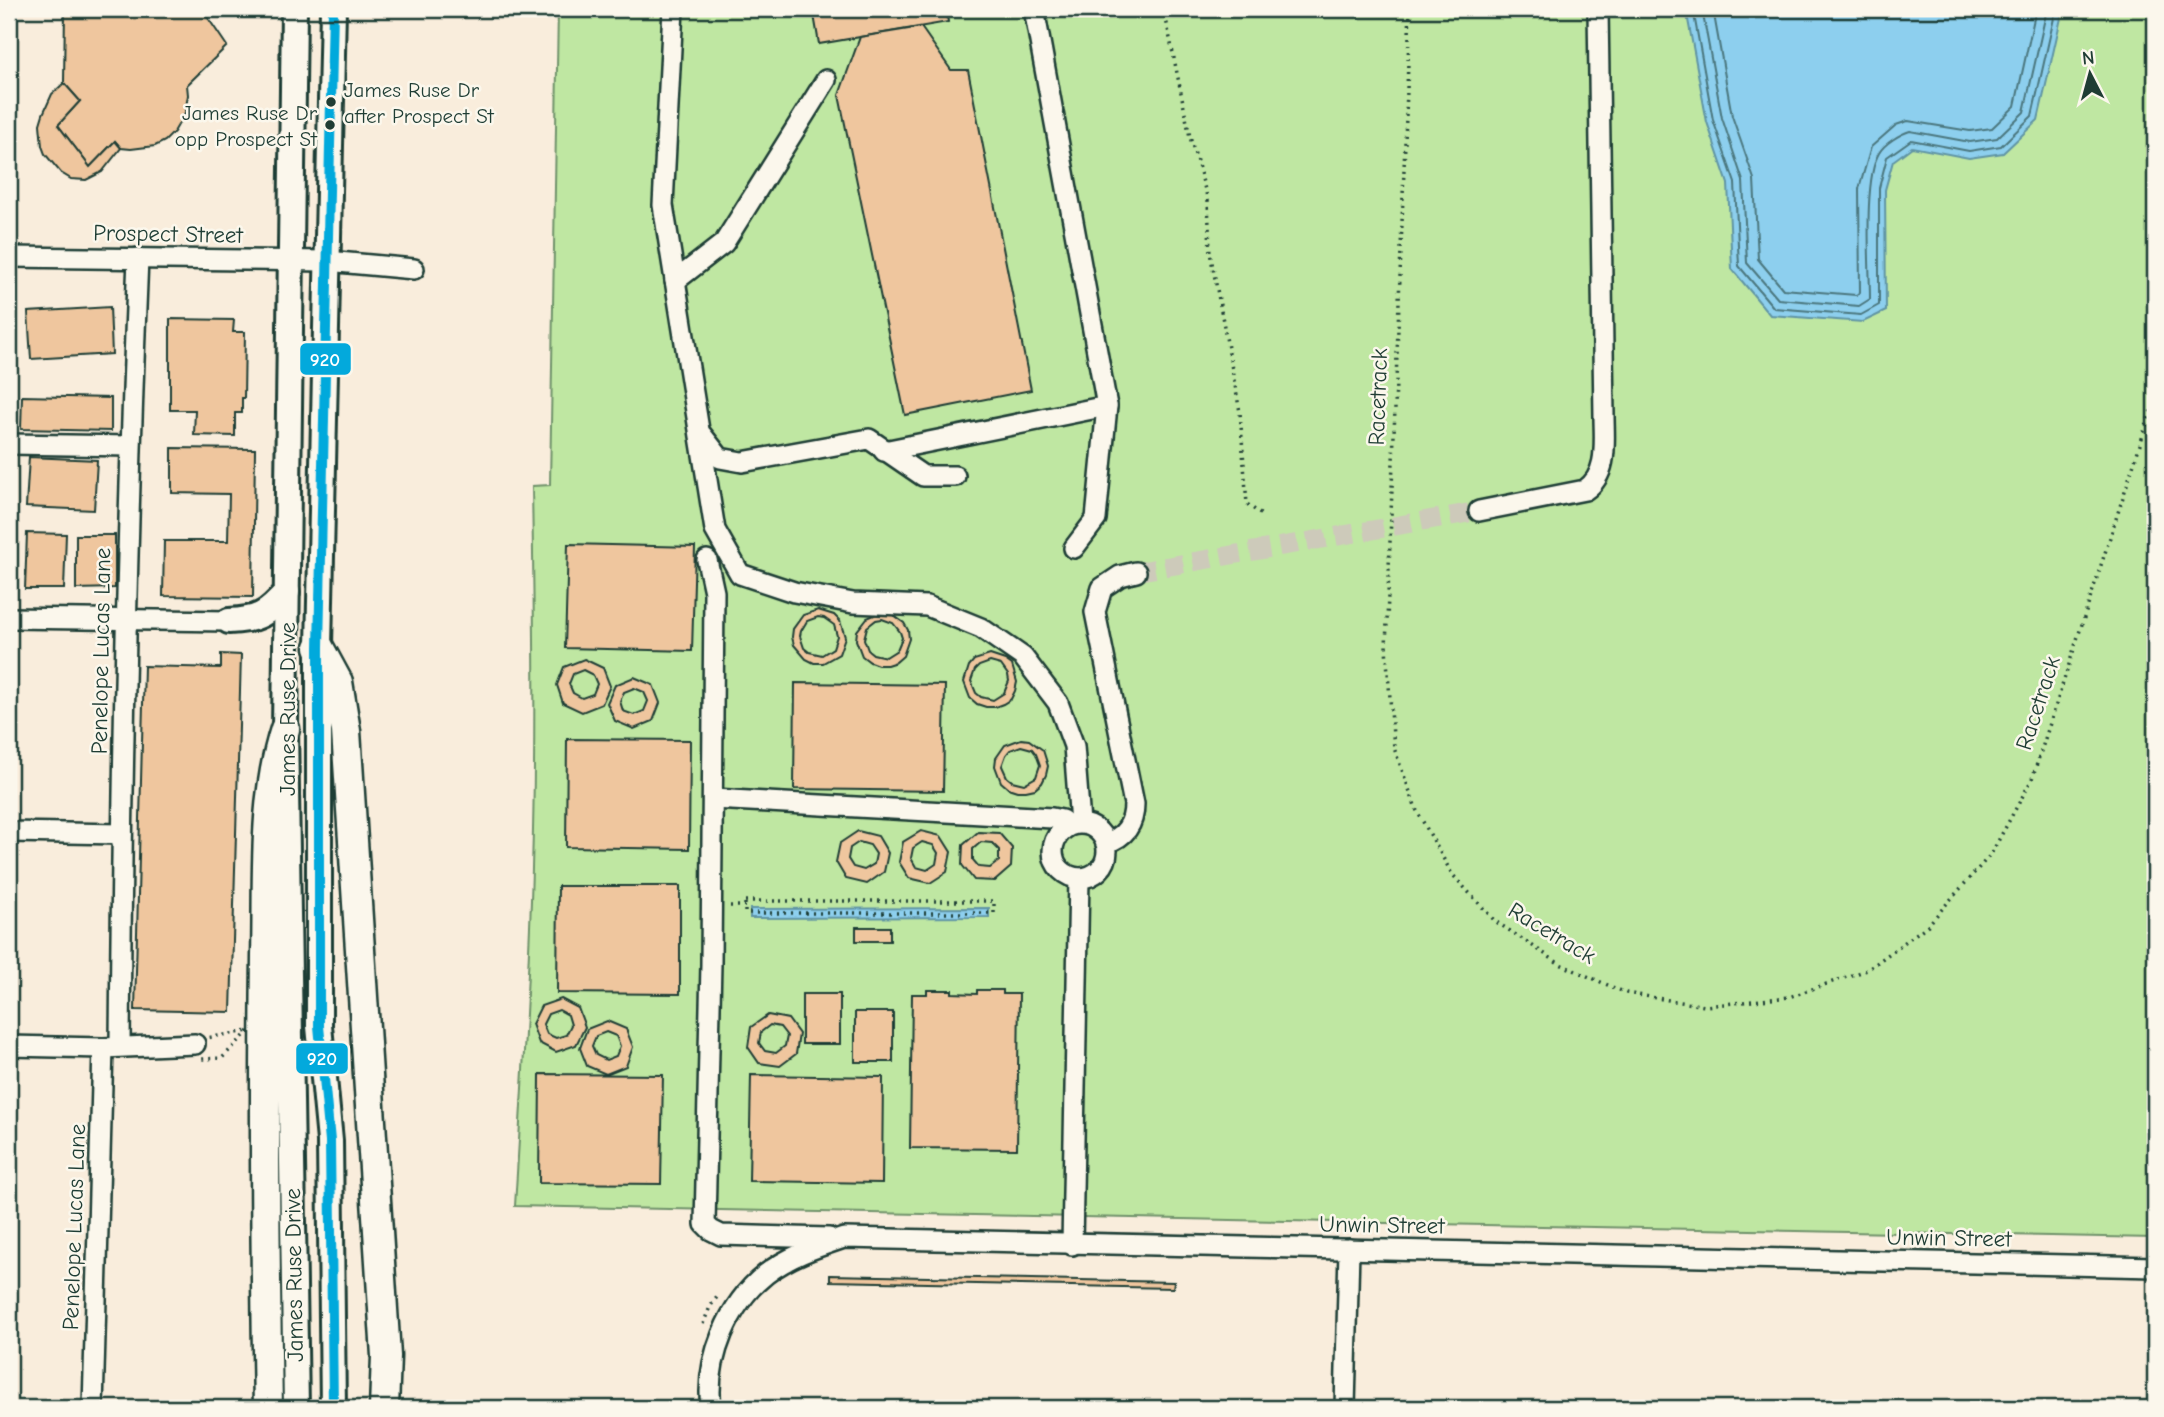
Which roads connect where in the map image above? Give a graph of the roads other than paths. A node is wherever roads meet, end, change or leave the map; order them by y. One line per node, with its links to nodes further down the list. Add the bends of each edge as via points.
1 (294, 9): 9 (main road, James Ruse Drive)
2 (333, 9): 10 (main road, James Ruse Drive)
3 (673, 9): 12 (street, via 663,205)
4 (1034, 9): 13 (street)
5 (1598, 9): 19 (street, via 1602,468 1585,490)
6 (827, 80): 12 (street, via 724,243)
7 (9, 257): 8 (street, Prospect Street)
8 (138, 257): 9 (street, Prospect Street); 16 (street, Penelope Lucas Lane)
9 (290, 261): 10 (street, Prospect Street); 23 (main road, James Ruse Drive)
10 (327, 261): 11 (street, Prospect Street); 27 (main road, James Ruse Drive)
11 (414, 268)
12 (675, 281): 14 (street)
13 (1107, 406): 17 (street); 20 (street, via 1096,519)
14 (701, 434): 17 (street, via 720,458 742,462 869,439); 30 (street, via 715,530 740,574 793,592 841,601 927,606 981,628 1023,657 1058,703 1074,746)
15 (9, 444): 16 (street)
16 (130, 446): 25 (street, Penelope Lucas Lane)
17 (884, 450): 18 (street, via 923,476)
18 (955, 476)
19 (1479, 511)
20 (1074, 548)
21 (708, 561): 29 (street, via 714,592)
22 (1136, 572): 33 (street, via 1102,588 1095,612 1134,804 1126,832)
23 (287, 592): 26 (main road, via 259,617); 28 (main road, James Ruse Drive)
24 (9, 618): 25 (street)
25 (126, 619): 26 (street); 32 (street, Penelope Lucas Lane)
26 (229, 621)
27 (319, 647): 45 (main road, James Ruse Drive, via 319,1026 330,1142); 46 (highway, via 338,682 346,731 386,1356)
28 (285, 729): 43 (highway, via 272,781 268,852 264,1103); 44 (main road, James Ruse Drive)
29 (713, 799): 30 (street, via 1052,818); 38 (street, via 705,1224 721,1235)
30 (1074, 825): 33 (street, via 1096,829); 34 (street, via 1059,833 1052,848 1062,872)
31 (9, 832): 32 (street)
32 (122, 834): 37 (street, Penelope Lucas Lane)
33 (1106, 843): 34 (street, via 1101,867)
34 (1079, 878): 39 (street)
35 (195, 1044): 37 (street)
36 (9, 1046): 37 (street)
37 (112, 1047): 42 (street, Penelope Lucas Lane)
38 (844, 1238): 39 (street, Unwin Street); 47 (street, Unwin Street, via 785,1262 749,1291 721,1338 711,1380)
39 (1072, 1245): 40 (street, Unwin Street)
40 (1349, 1249): 41 (street, Unwin Street); 48 (street)
41 (2155, 1268)
42 (93, 1408)
43 (268, 1408)
44 (296, 1408)
45 (333, 1408)
46 (384, 1408)
47 (711, 1408)
48 (1345, 1408)

